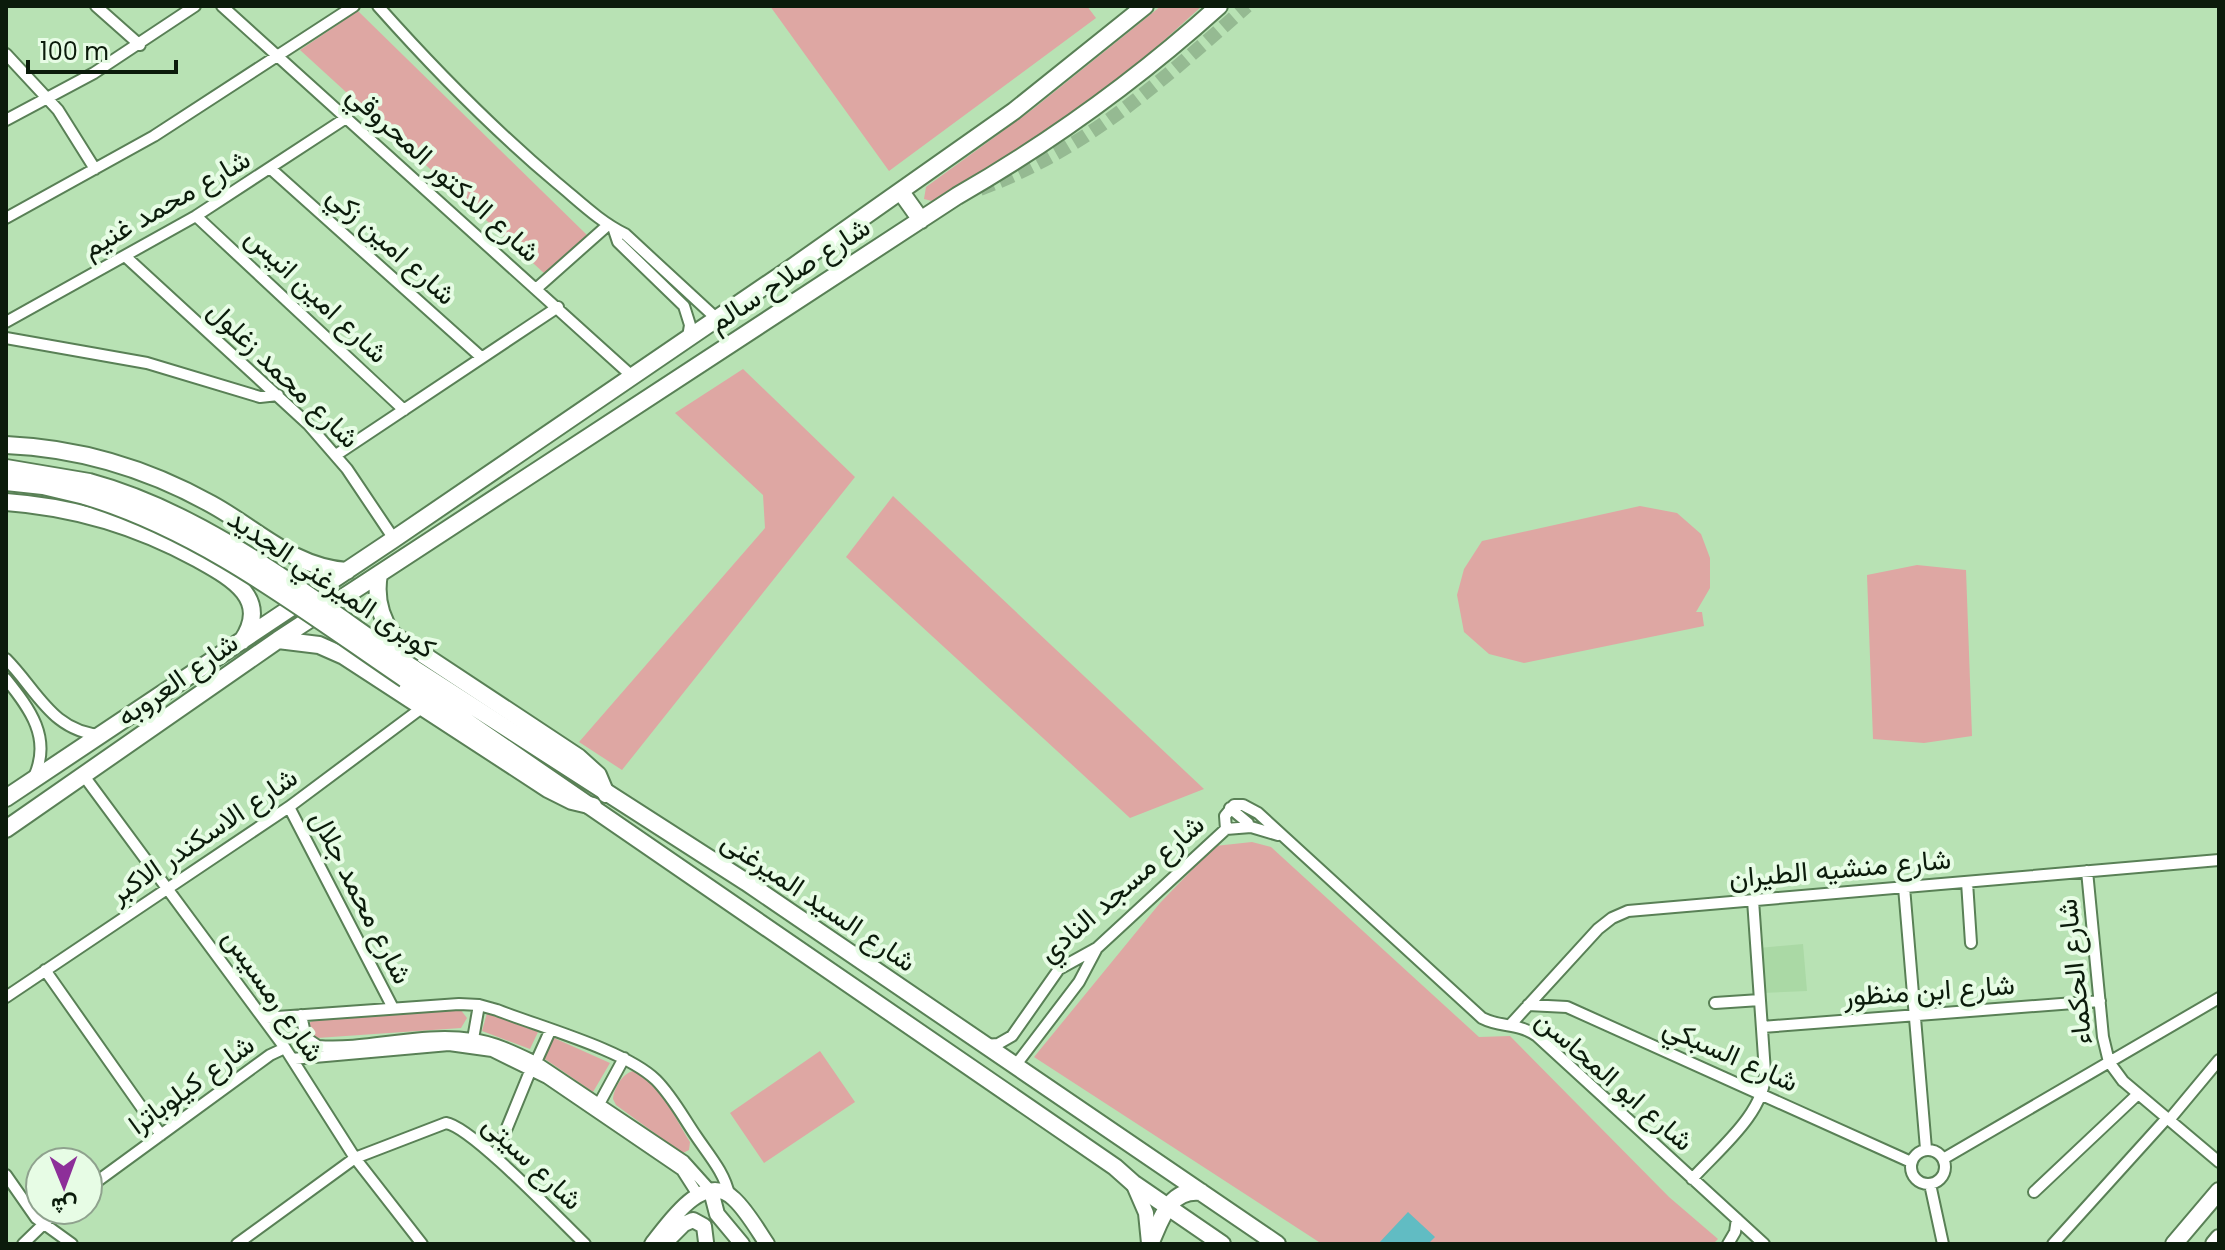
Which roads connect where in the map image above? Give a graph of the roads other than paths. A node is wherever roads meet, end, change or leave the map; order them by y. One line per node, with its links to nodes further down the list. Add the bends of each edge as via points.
1 (96, 6): 8 (street)
2 (195, 6): 8 (street)
3 (222, 6): 10 (street, شارع الدكتور المحروقي)
4 (354, 6): 10 (street)
5 (378, 6): 20 (street, via 478,111)
6 (1145, 6): 16 (main road, شارع صلاح سالم, via 1026,102)
7 (1219, 6): 19 (main road, شارع صلاح سالم, via 1104,101)
8 (140, 45): 11 (street)
9 (6, 54): 11 (street)
10 (278, 56): 12 (street, شارع الدكتور المحروقي); 14 (street)
11 (48, 97): 13 (street); 14 (street)
12 (346, 118): 15 (street, شارع محمد غنيم); 22 (street, شارع الدكتور المحروقي)
13 (6, 120)
14 (95, 169): 18 (street)
15 (271, 169): 17 (street, شارع محمد غنيم); 28 (street, شارع امين زكي)
16 (901, 192): 19 (main road); 24 (main road, شارع صلاح سالم)
17 (196, 216): 21 (street, شارع محمد غنيم); 31 (street, شارع امين انيس)
18 (6, 218)
19 (921, 220): 40 (main road, شارع صلاح سالم)
20 (611, 227): 22 (street); 24 (street); 26 (street, via 618,242 684,306)
21 (125, 256): 25 (street, شارع محمد غنيم); 30 (street, شارع محمد زغلول)
22 (537, 288): 23 (street, شارع الدكتور المحروقي)
23 (558, 307): 28 (street); 29 (street, شارع الدكتور المحروقي)
24 (716, 318): 26 (main road, شارع صلاح سالم)
25 (6, 322)
26 (688, 337): 29 (main road, شارع صلاح سالم)
27 (6, 338): 30 (street, via 147,363 260,397)
28 (481, 357): 31 (street)
29 (633, 377): 37 (main road, شارع صلاح سالم)
30 (278, 395): 33 (street, شارع محمد زغلول)
31 (404, 410): 33 (street)
32 (6, 445): 38 (main road, via 82,455 149,475 213,505)
33 (336, 455): 37 (street, شارع محمد زغلول)
34 (6, 468): 52 (main road, كوبرى الميرغني الجديد, bridge, via 110,488 203,528)
35 (6, 482): 55 (main road, كوبرى الميرغني الجديد, bridge, via 105,502 199,543)
36 (6, 502): 41 (main road, via 72,510 130,527)
37 (394, 539): 39 (main road, شارع صلاح سالم)
38 (271, 544): 39 (main road, via 303,562); 41 (main road, via 274,561 266,577 249,584)
39 (347, 571): 44 (main road, شارع العروبه)
40 (379, 574): 42 (main road, شارع السيد الميرغنى, via 379,608); 43 (main road, شارع العروبه)
41 (237, 582): 44 (main road, via 248,598 251,616)
42 (399, 639): 46 (main road, via 380,652); 52 (main road, شارع السيد الميرغنى, via 587,763)
43 (278, 640): 46 (main road, شارع السيد الميرغنى, via 319,645); 50 (main road, شارع العروبه)
44 (241, 642): 49 (main road, شارع العروبه)
45 (6, 659): 49 (street, via 55,717 73,729)
46 (370, 673): 48 (main road, شارع السيد الميرغنى)
47 (6, 679): 51 (street, via 40,733 40,758)
48 (423, 707): 55 (main road, شارع السيد الميرغنى, via 548,789); 56 (street, شارع الاسكندر الاكبر)
49 (104, 735): 51 (main road, شارع العروبه)
50 (84, 776): 61 (main road, شارع العروبه); 68 (street, شارع رمسيس)
51 (30, 783): 53 (main road, شارع العروبه)
52 (606, 794): 54 (main road, شارع السيد الميرغنى)
53 (6, 798)
54 (623, 805): 59 (main road); 88 (main road, شارع السيد الميرغنى)
55 (593, 806): 59 (main road, شارع السيد الميرغنى)
56 (289, 807): 68 (street, شارع الاسكندر الاكبر); 80 (street, شارع محمد جلال)
57 (1230, 808): 58 (street, via 1238,804); 60 (street); 62 (street)
58 (1254, 811): 60 (street); 63 (street, شارع ابو المحاسن)
59 (612, 819): 113 (main road, شارع السيد الميرغنى)
60 (1246, 825): 62 (street, شارع ابو المحاسن); 63 (street, شارع ابو المحاسن)
61 (6, 829)
62 (1226, 829): 71 (street, شارع مسجد النادي)
63 (1286, 840): 84 (street, شارع ابو المحاسن, via 1476,1013 1489,1022)
64 (2219, 860): 65 (street, شارع منشيه الطيران)
65 (2087, 871): 66 (street, شارع منشيه الطيران); 76 (street, شارع الحكماء)
66 (1967, 882): 67 (street, شارع منشيه الطيران); 70 (street)
67 (1904, 887): 69 (street, شارع منشيه الطيران); 82 (street)
68 (168, 888): 72 (street, شارع الاسكندر الاكبر); 83 (street, شارع رمسيس)
69 (1753, 900): 75 (street); 79 (street, شارع منشيه الطيران, via 1620,914 1598,929)
70 (1971, 943)
71 (1097, 948): 88 (street, شارع مسجد النادي, via 1054,974 1012,1036); 95 (street, via 1079,982)
72 (45, 970): 73 (street, شارع الاسكندر الاكبر); 100 (street)
73 (6, 997)
74 (2219, 999): 93 (street)
75 (1760, 1000): 77 (street); 85 (street)
76 (2100, 1001): 82 (street, شارع ابن منظور); 93 (street, شارع الحكماء)
77 (1715, 1003)
78 (479, 1005): 80 (street); 86 (street); 87 (street)
79 (1528, 1005): 84 (street, شارع منشيه الطيران); 96 (street, شارع السبكي, via 1567,1007)
80 (393, 1008): 81 (street)
81 (301, 1015): 83 (street); 87 (street, via 306,1038 318,1046)
82 (1915, 1015): 85 (street, شارع ابن منظور); 101 (street)
83 (263, 1018): 89 (street, شارع رمسيس)
84 (1512, 1023): 112 (street, شارع ابو المحاسن, via 1537,1036)
85 (1762, 1027): 96 (street)
86 (550, 1031): 90 (street); 94 (street)
87 (473, 1039): 94 (street, via 507,1049)
88 (983, 1044): 95 (main road, شارع السيد الميرغنى)
89 (285, 1048): 91 (street, شارع رمسيس); 100 (street, شارع كيلوباترا)
90 (624, 1058): 98 (street); 102 (street, via 663,1088)
91 (292, 1059): 94 (street, via 458,1045); 105 (street, شارع رمسيس)
92 (2219, 1060): 99 (street)
93 (2109, 1062): 97 (street, شارع الحكماء); 106 (street)
94 (533, 1066): 98 (street); 103 (street); 118 (street, via 682,1170)
95 (1015, 1066): 104 (main road, شارع السيد الميرغنى)
96 (1762, 1094): 107 (street, شارع السبكي); 112 (street, via 1753,1112)
97 (2138, 1094): 99 (street, شارع الحكماء); 117 (street)
98 (599, 1104): 109 (street)
99 (2168, 1119): 108 (street, شارع الحكماء); 143 (street)
100 (161, 1135): 111 (street, شارع كيلوباترا)
101 (1926, 1149): 106 (street); 107 (street)
102 (706, 1150): 109 (street); 120 (street)
103 (495, 1157): 105 (street, شارع سيتى, via 459,1127 446,1123); 134 (street, شارع سيتى)
104 (1149, 1157): 113 (main road, via 1150,1175); 116 (main road, شارع السيد الميرغنى)
105 (355, 1158): 132 (street); 133 (street, شارع رمسيس)
106 (1943, 1159): 114 (street, via 1944,1173)
107 (1911, 1162): 114 (street, via 1913,1176)
108 (2219, 1162)
109 (688, 1164): 118 (street)
110 (6, 1175): 119 (street)
111 (104, 1176)
112 (1692, 1179): 123 (street, شارع ابو المحاسن)
113 (1133, 1183): 121 (main road, شارع السيد الميرغنى); 138 (main road, via 1146,1213)
114 (1930, 1184): 142 (street)
115 (2219, 1191): 144 (main road)
116 (1201, 1192): 121 (main road, via 1182,1193); 140 (main road, شارع السيد الميرغنى)
117 (2034, 1192)
118 (705, 1193): 120 (main road); 122 (main road); 135 (main road, via 674,1215)
119 (24, 1199)
120 (733, 1199): 122 (main road); 137 (main road)
121 (1168, 1207): 138 (main road); 139 (main road, شارع السيد الميرغنى)
122 (717, 1214): 127 (main road)
123 (1737, 1219): 129 (street, شارع ابو المحاسن); 141 (street)
124 (39, 1226): 130 (street)
125 (46, 1226): 131 (street)
126 (2219, 1238): 145 (main road)
127 (740, 1241): 128 (main road, via 721,1237)
128 (704, 1243): 136 (main road, via 704,1226 693,1220)
129 (1760, 1243)
130 (23, 1244)
131 (72, 1244)
132 (237, 1244)
133 (422, 1244)
134 (585, 1244)
135 (652, 1244)
136 (664, 1244)
137 (767, 1244)
138 (1149, 1244)
139 (1222, 1244)
140 (1277, 1244)
141 (1728, 1244)
142 (1943, 1244)
143 (2053, 1244)
144 (2174, 1244)
145 (2214, 1244)

